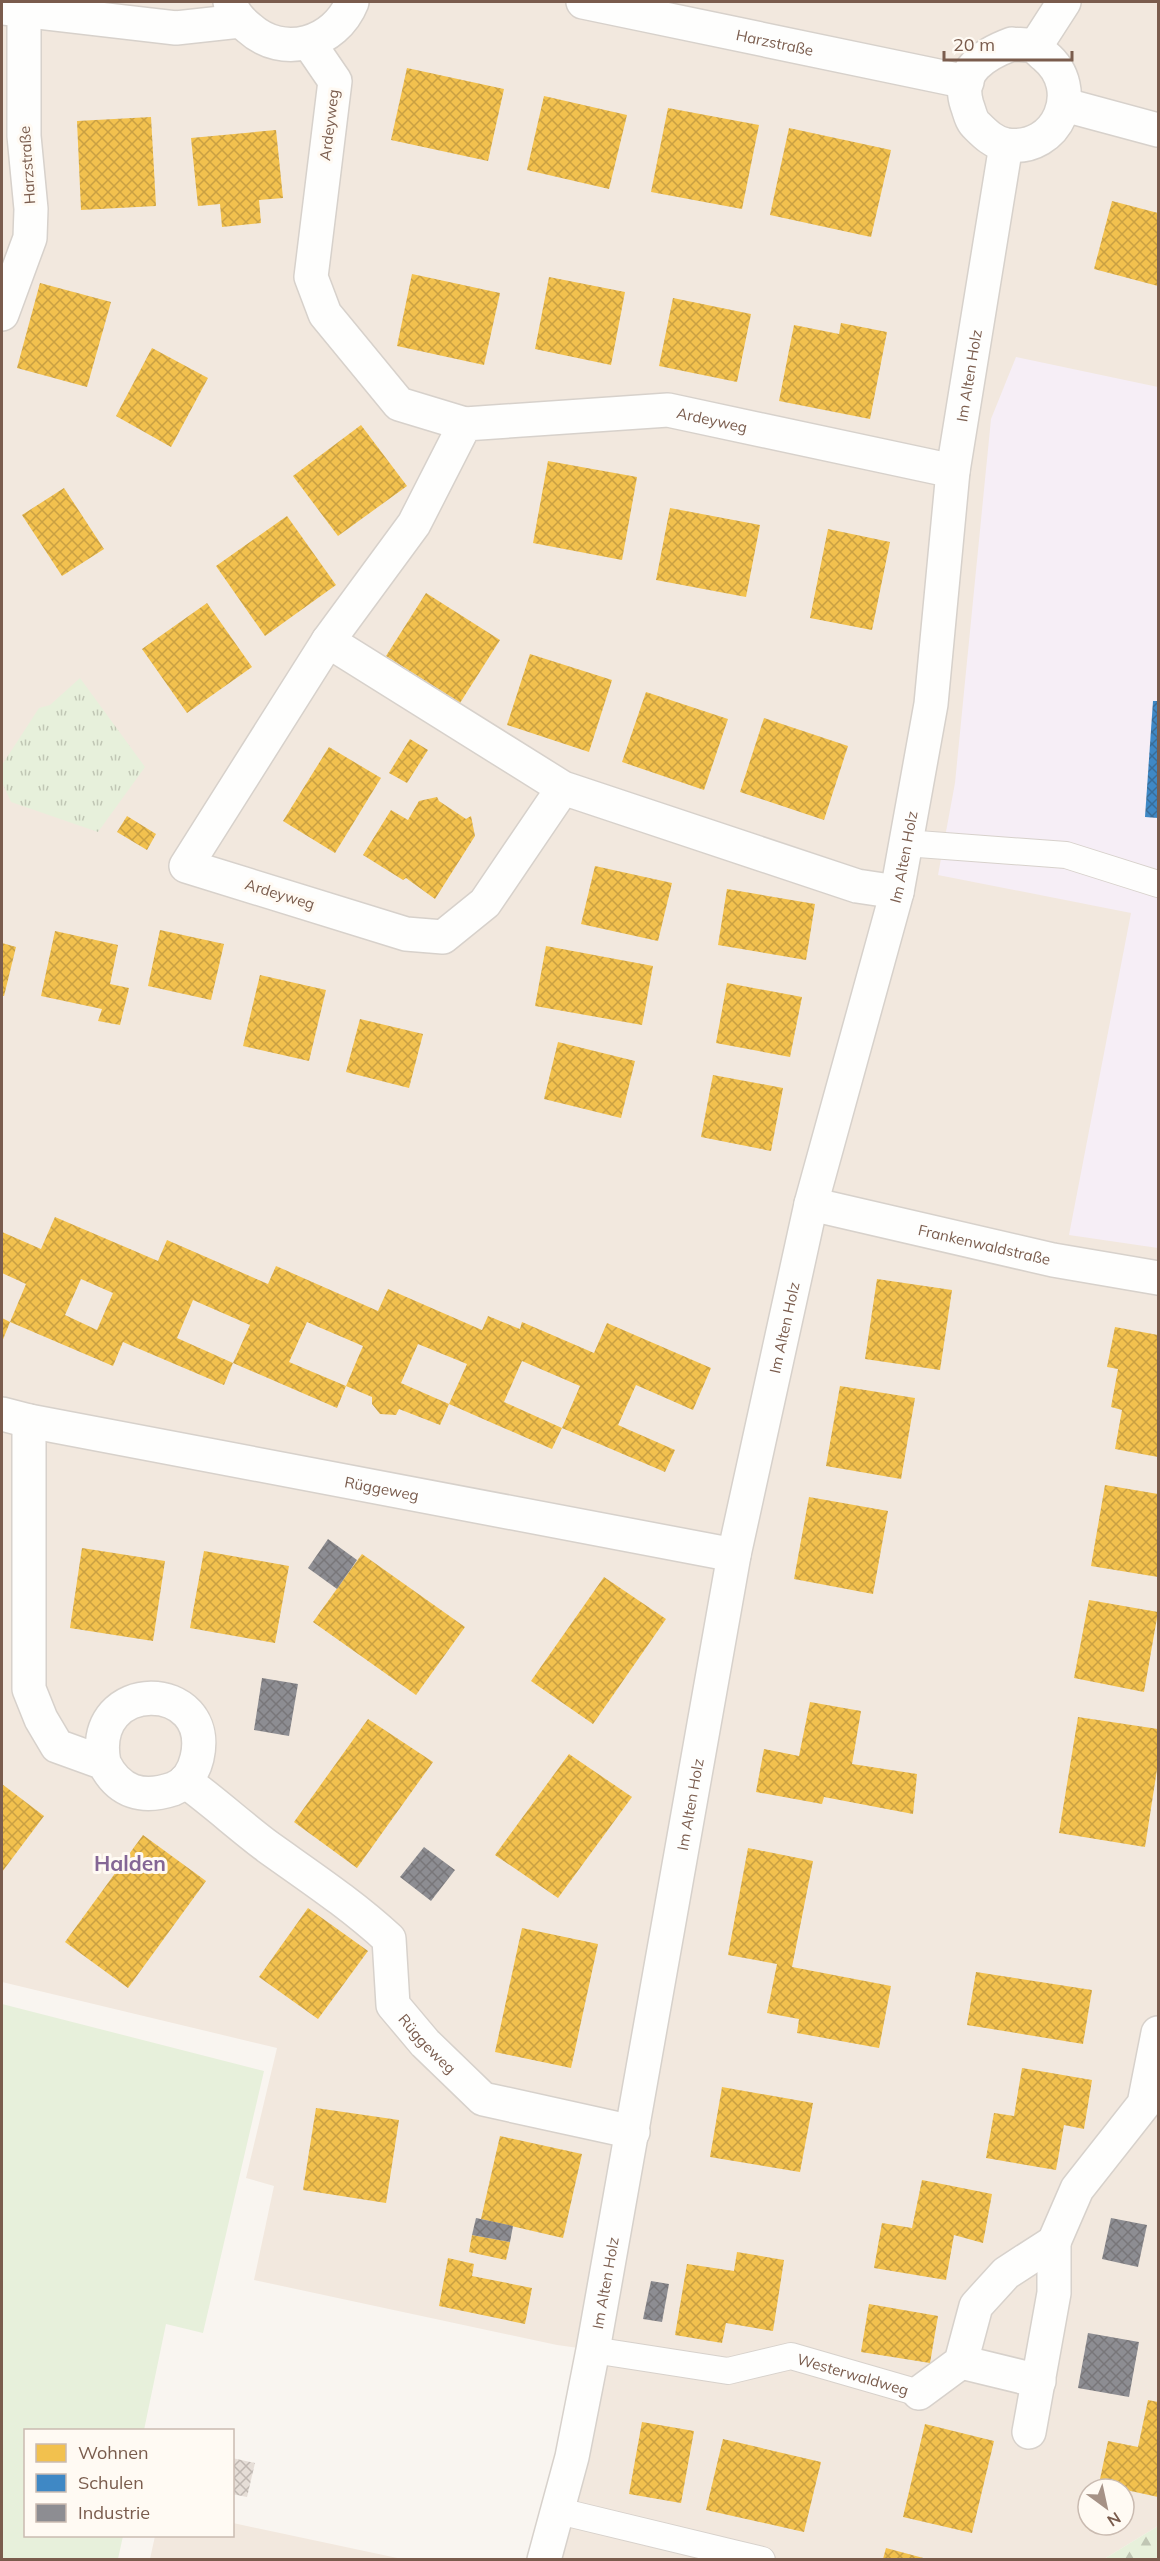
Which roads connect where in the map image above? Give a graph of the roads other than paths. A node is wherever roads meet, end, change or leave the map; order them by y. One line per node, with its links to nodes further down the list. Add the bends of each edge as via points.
1 (352, 2): 6 (street, Harzstraße, via 333,30)
2 (583, 2): 8 (street, Harzstraße)
3 (1064, 2): 7 (street)
4 (13, 9): 5 (street, Harzstraße, via 176,28); 12 (street, Harzstraße, via 31,209 30,238)
5 (235, 11): 6 (street, Harzstraße, via 258,36 272,43)
6 (309, 43): 13 (street, Ardeyweg, via 335,81 310,277 325,314 399,404)
7 (1035, 47): 8 (street, via 1012,44 988,53 970,72); 9 (street, via 1058,67)
8 (967, 82): 11 (street, via 964,97 973,122 992,140)
9 (1065, 105): 10 (street); 11 (street, via 1060,118 1043,137)
10 (1158, 130)
11 (1006, 145): 14 (street, Im Alten Holz)
12 (2, 314)
13 (465, 424): 14 (street, Ardeyweg, via 668,410); 15 (street, Ardeyweg, via 414,524)
14 (953, 471): 17 (street, Im Alten Holz, via 931,704)
15 (328, 641): 16 (street); 16 (street, Ardeyweg, via 186,866 406,934 443,937 485,903)
16 (563, 788): 19 (street, via 857,886)
17 (905, 843): 18 (lane, via 1066,855); 19 (street, Im Alten Holz)
18 (1158, 884)
19 (897, 892): 20 (street, Im Alten Holz)
20 (811, 1204): 21 (street, Frankenwaldstraße, via 1053,1260); 23 (street, Im Alten Holz)
21 (1158, 1278)
22 (15, 1418): 23 (street, Rüggeweg); 24 (street, Rüggeweg, via 29,1689 57,1746)
23 (734, 1555): 27 (street, Im Alten Holz)
24 (104, 1763): 25 (street, Rüggeweg, via 128,1790 153,1795); 25 (street, via 101,1749 106,1723 124,1704 148,1696 168,1699 193,1719 201,1743 195,1768)
25 (185, 1781): 27 (street, Rüggeweg, via 355,1908 389,1939 393,2005 425,2043 483,2099)
26 (1158, 2033): 28 (street, via 1144,2104 1077,2189)
27 (633, 2132): 29 (street, Im Alten Holz)
28 (1054, 2242): 30 (street, via 1006,2273 976,2306); 31 (street, via 1054,2293)
29 (593, 2350): 32 (lane, Westerwaldweg, via 728,2371 791,2356); 34 (street, Im Alten Holz)
30 (961, 2362): 31 (street); 32 (street, Westerwaldweg)
31 (1039, 2381): 33 (street)
32 (919, 2393)
33 (1029, 2432)
34 (559, 2511): 35 (street, Im Alten Holz); 36 (lane)
35 (544, 2559)
36 (762, 2559)

